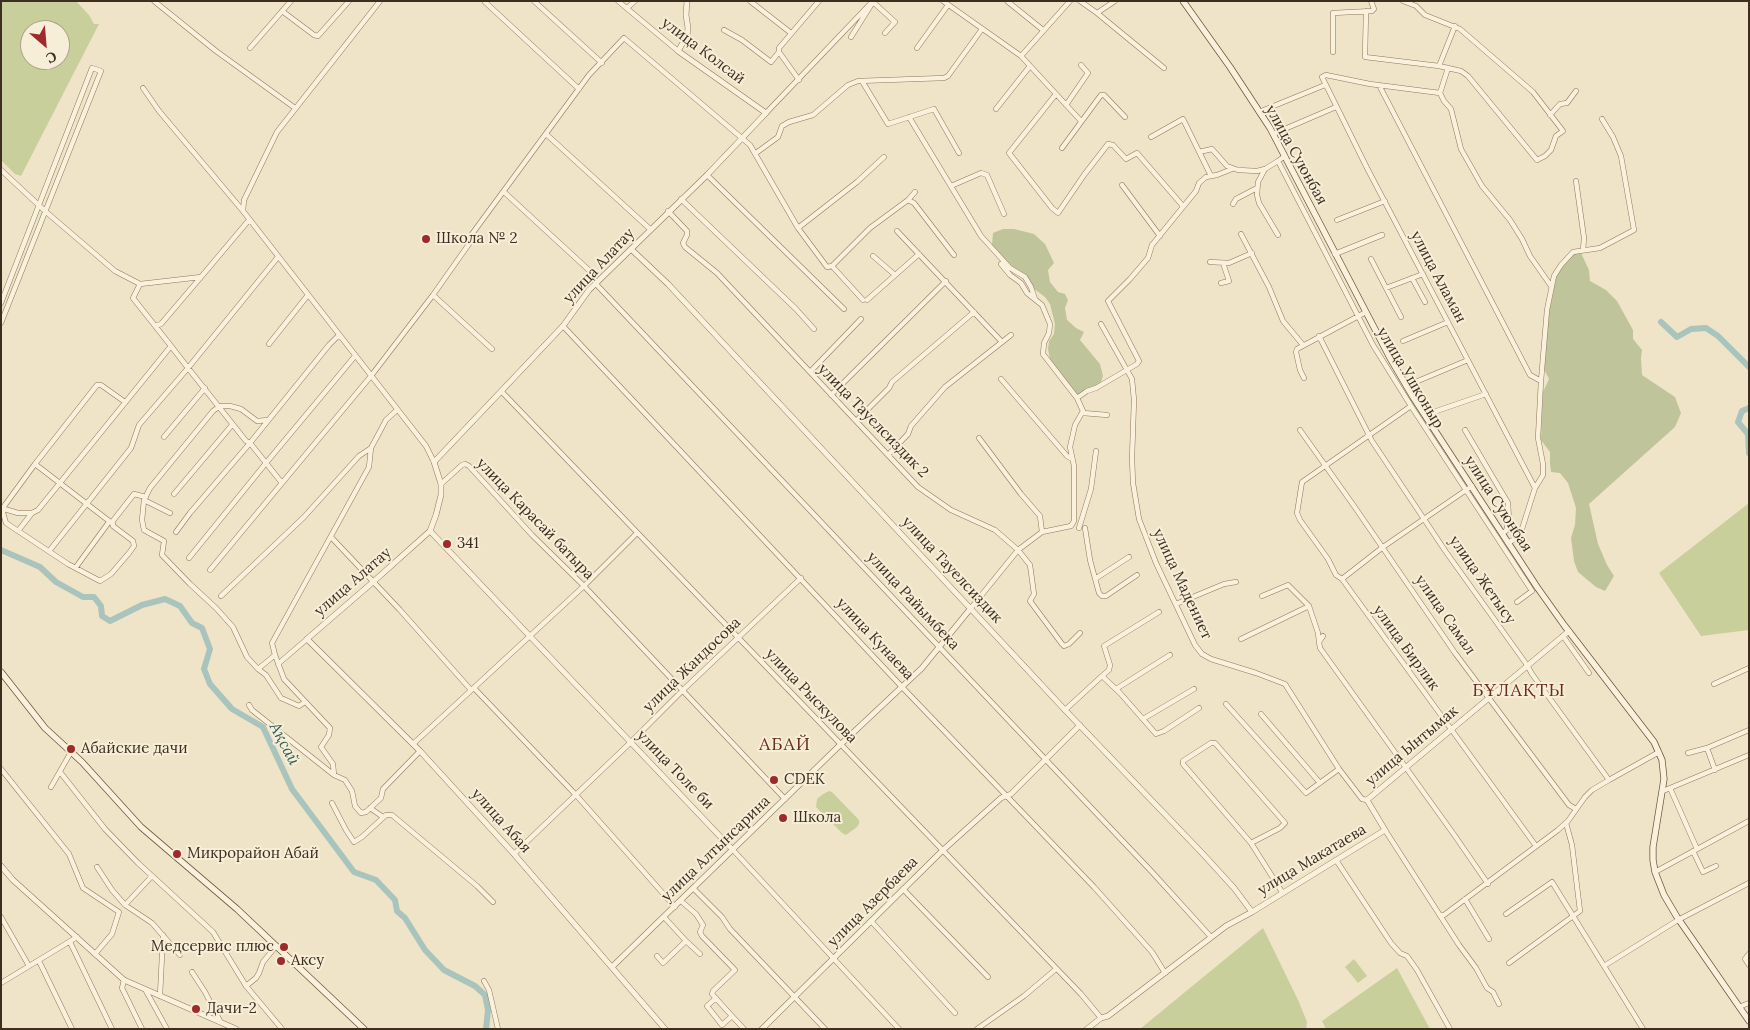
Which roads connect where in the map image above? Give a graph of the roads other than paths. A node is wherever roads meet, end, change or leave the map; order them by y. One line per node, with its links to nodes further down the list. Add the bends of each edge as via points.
1 (154, 1): 56 (street)
2 (291, 1): 23 (street)
3 (349, 1): 23 (street, via 318,36)
4 (380, 1): 56 (street)
5 (534, 1): 39 (street)
6 (618, 1): 22 (street, улица Колсай)
7 (635, 1): 22 (street)
8 (687, 1): 35 (street, via 688,28)
9 (750, 1): 30 (street)
10 (819, 1): 30 (street)
11 (943, 1): 21 (street)
12 (1007, 1): 29 (street)
13 (1070, 1): 29 (street)
14 (1080, 1): 25 (street)
15 (1115, 1): 25 (street)
16 (1183, 1): 58 (main road, улица Суюнбая)
17 (1371, 1): 24 (street, via 1373,10)
18 (1403, 1): 26 (street, via 1416,6 1425,16)
19 (485, 2): 50 (street)
20 (873, 2): 31 (street, via 895,22); 32 (street); 45 (street)
21 (948, 5): 27 (street); 34 (street)
22 (626, 8): 35 (street, улица Колсай)
23 (282, 11): 33 (street)
24 (1366, 11): 37 (street, via 1332,14); 42 (street, via 1365,57)
25 (1097, 13): 43 (street)
26 (1455, 26): 42 (street); 60 (street, via 1533,92)
27 (982, 29): 38 (street); 46 (street, via 944,78)
28 (724, 30): 36 (street, via 771,62)
29 (1044, 30): 38 (street)
30 (791, 33): 36 (street)
31 (884, 33)
32 (851, 37)
33 (250, 48)
34 (917, 48)
35 (678, 51): 59 (street, улица Колсай)
36 (779, 52): 45 (street)
37 (1332, 52)
38 (1021, 56): 41 (street)
39 (602, 63): 50 (street); 67 (street, via 624,38)
40 (1081, 65): 54 (street, via 1088,73)
41 (1030, 66): 53 (street); 57 (street)
42 (1439, 66): 44 (street)
43 (1164, 68)
44 (1448, 68): 51 (street); 60 (street, via 1468,76 1537,160 1551,150 1556,136 1563,131)
45 (799, 80): 59 (street)
46 (862, 81): 61 (street, via 888,124); 72 (street, via 848,85 813,115 782,126 778,137)
47 (1325, 85): 48 (street, улица Аламан, via 1322,76 1326,75); 55 (street, улица Аламан); 58 (street)
48 (1380, 85): 51 (street); 163 (street, via 1530,375)
49 (143, 88): 94 (street)
50 (579, 89): 65 (street)
51 (1440, 92): 127 (street, via 1451,109 1461,149 1469,164 1482,186 1510,220)
52 (1576, 92): 60 (street)
53 (1056, 94): 54 (street); 92 (street, via 1009,153 1052,208 1058,213 1108,144 1126,159 1137,153)
54 (1066, 105): 64 (street)
55 (1336, 107): 66 (street); 89 (street, улица Аламан)
56 (295, 108): 94 (street, via 264,157 244,200)
57 (996, 109)
58 (1259, 112): 66 (main road, улица Суюнбая)
59 (766, 113): 67 (street, улица Алатау)
60 (1550, 115)
61 (909, 117): 70 (street, via 934,109); 83 (street)
62 (1125, 117): 64 (street, via 1101,95)
63 (1602, 118): 107 (street, via 1621,156 1634,230 1600,248)
64 (1081, 121): 69 (street)
65 (546, 134): 85 (street); 100 (street)
66 (1273, 134): 73 (main road, улица Суюнбая)
67 (742, 137): 72 (street); 79 (street, улица Алатау)
68 (1151, 137): 71 (street, via 1183,119)
69 (1062, 148)
70 (959, 152)
71 (1199, 152): 76 (street, via 1212,148); 80 (street)
72 (756, 153): 99 (street)
73 (1284, 156): 75 (street); 110 (main road, улица Суюнбая)
74 (884, 157): 99 (street)
75 (1278, 161): 77 (street); 137 (street, улица Ушконыр)
76 (1232, 169): 77 (street); 80 (street)
77 (1265, 169): 84 (street)
78 (1, 170): 91 (street)
79 (706, 175): 87 (street, улица Алатау); 134 (street)
80 (1211, 176): 92 (street, via 1199,184)
81 (1576, 181): 107 (street)
82 (1122, 185): 105 (street)
83 (951, 186): 96 (street, via 981,173 987,175); 131 (street, via 981,236 1010,268 1025,277)
84 (1257, 188): 90 (street); 103 (street, via 1259,203)
85 (504, 192): 126 (street, улица Райымбека, via 592,273); 130 (street, via 472,234 469,244)
86 (915, 192): 88 (street)
87 (682, 199): 95 (street, улица Алатау); 145 (street)
88 (908, 200): 112 (street, via 914,203); 118 (street, via 870,228)
89 (1385, 201): 98 (street); 119 (street, улица Аламан)
90 (1234, 204)
91 (39, 205): 93 (street); 93 (street, via 92,68 101,71); 133 (street)
92 (1182, 208): 105 (street)
93 (45, 211): 125 (street, via 115,271); 141 (street)
94 (243, 211): 97 (street)
95 (668, 211): 100 (street, улица Алатау); 159 (street, улица Тауелсиздик 2, via 687,231 685,247 717,273)
96 (1004, 214)
97 (249, 220): 113 (street); 121 (street)
98 (1337, 220)
99 (798, 228): 118 (street, via 827,267)
100 (650, 229): 106 (street, улица Алатау)
101 (897, 231): 109 (street)
102 (1242, 234): 108 (street)
103 (1278, 235)
104 (1382, 235): 110 (street)
105 (1160, 236): 158 (street, via 1148,258 1108,301 1139,361)
106 (631, 249): 126 (street, улица Алатау); 237 (street, улица Тауелсиздик)
107 (1583, 250): 127 (street, via 1566,258)
108 (1252, 253): 116 (street, via 1234,262); 152 (street, via 1283,321)
109 (919, 254): 120 (street); 123 (street)
110 (1335, 254): 136 (main road, улица Суюнбая)
111 (873, 256): 120 (street)
112 (954, 256)
113 (278, 257): 129 (street); 157 (street)
114 (1371, 259): 128 (street)
115 (1210, 262): 116 (street)
116 (1223, 263): 124 (street, via 1229,280)
117 (1001, 264): 131 (street)
118 (832, 266): 120 (street, via 865,300)
119 (1423, 274): 122 (street); 140 (street, улица Аламан)
120 (895, 275)
121 (200, 277): 125 (street); 143 (street, via 161,324)
122 (1412, 278): 128 (street); 132 (street)
123 (946, 281): 135 (street); 168 (street)
124 (1221, 283)
125 (140, 284): 143 (street, via 133,298)
126 (596, 284): 144 (street, улица Алатау); 248 (street, улица Райымбека)
127 (1551, 286): 163 (street)
128 (1386, 288): 138 (street)
129 (308, 295): 146 (street); 151 (street)
130 (433, 295): 154 (street); 160 (street)
131 (1035, 299): 169 (street, via 1042,305 1050,324 1042,350 1045,358)
132 (1425, 302)
133 (1, 303)
134 (844, 309)
135 (974, 312): 150 (street); 178 (street, via 892,382)
136 (1366, 312): 137 (street); 164 (main road, улица Суюнбая)
137 (1359, 316): 148 (street); 172 (street, улица Ушконыр)
138 (1401, 317)
139 (862, 319): 159 (street)
140 (1448, 322): 149 (street); 156 (street, улица Аламан)
141 (1, 324)
142 (1101, 324): 158 (street, улица Мадениет)
143 (155, 326): 153 (street)
144 (563, 326): 166 (street, улица Алатау); 226 (street, улица Кунаева)
145 (814, 329)
146 (339, 335): 155 (street); 177 (street)
147 (1011, 335): 150 (street)
148 (1319, 336): 152 (street); 182 (street, улица Жетысу)
149 (1403, 341)
150 (1002, 342): 188 (street, via 945,387)
151 (269, 344)
152 (1303, 345): 161 (street, via 1296,352)
153 (171, 346): 157 (street); 170 (street)
154 (492, 349)
155 (355, 356): 160 (street); 191 (street)
156 (1468, 360): 164 (street); 167 (street, улица Аламан)
157 (188, 368): 165 (street); 202 (street, via 139,424 131,448)
158 (1127, 369): 169 (street); 235 (street, улица Мадениет, via 1134,387 1133,483 1140,519)
159 (810, 372): 168 (street, улица Тауелсиздик 2)
160 (371, 376): 173 (street); 195 (street)
161 (1304, 378)
162 (1001, 379): 189 (street)
163 (1541, 381): 198 (street, via 1538,438 1543,475)
164 (1406, 386): 176 (main road, улица Суюнбая)
165 (205, 388): 171 (street); 183 (street)
166 (502, 392): 190 (street, улица Алатау); 214 (street, улица Рыскулова)
167 (1486, 394): 176 (street); 198 (street, улица Аламан)
168 (831, 395): 178 (street, улица Тауелсиздик 2)
169 (1077, 398): 174 (street)
170 (125, 402): 192 (street, via 102,385 97,385); 194 (street)
171 (220, 406): 177 (street, via 241,409 257,421); 179 (street); 201 (street)
172 (1411, 406): 182 (street); 199 (street, улица Ушконыр)
173 (397, 410): 186 (street, via 386,420); 190 (street, via 426,446)
174 (1083, 413): 175 (street); 189 (street, via 1071,439)
175 (1107, 415)
176 (1425, 415): 197 (main road, улица Суюнбая)
177 (268, 420): 185 (street)
178 (856, 420): 188 (street, улица Тауелсиздик 2)
179 (232, 424): 185 (street); 200 (street)
180 (1300, 430): 193 (street, улица Самал)
181 (1465, 430): 215 (street, via 1508,503 1509,520 1506,531)
182 (1370, 434): 193 (street); 206 (street, улица Жетысу)
183 (164, 437)
184 (979, 438): 213 (street, via 1040,516)
185 (250, 443): 191 (street); 212 (street)
186 (371, 448): 216 (street, via 369,467); 232 (street, via 359,456 304,516)
187 (1096, 451): 208 (street, via 1091,489)
188 (888, 455): 220 (street, улица Тауелсиздик 2, via 918,487 951,510 995,530)
189 (1072, 459): 213 (street, via 1074,520 1071,526)
190 (434, 462): 196 (street)
191 (266, 463): 195 (street); 221 (street)
192 (35, 464): 194 (street); 203 (street)
193 (1326, 464): 218 (street, улица Самал); 228 (street, улица Бирлик, via 1302,482 1297,513)
194 (60, 483): 202 (street); 204 (street)
195 (282, 483): 224 (street)
196 (441, 484): 210 (street, улица Алатау, via 441,495); 231 (street, улица Карасай батыра, via 466,464)
197 (1472, 486): 199 (street); 215 (main road, улица Суюнбая)
198 (1535, 488): 217 (street, via 1521,532)
199 (1465, 490): 206 (street); 234 (street, улица Ушконыр, via 1532,591)
200 (174, 494)
201 (145, 498): 205 (street); 207 (street, via 134,494); 254 (street, via 144,530 163,539 162,554 232,626 246,658)
202 (86, 503): 207 (street); 219 (street)
203 (2, 508): 204 (street); 211 (street, via 6,523)
204 (32, 513): 211 (street)
205 (170, 513)
206 (1424, 518): 218 (street); 252 (street, улица Жетысу)
207 (111, 523): 223 (street); 223 (street, via 133,541 134,546 121,564 100,581)
208 (1079, 528)
209 (1085, 528): 227 (street)
210 (430, 531): 229 (street, улица Алатау); 241 (street, улица Толе би)
211 (18, 532): 219 (street)
212 (176, 532)
213 (1042, 532): 220 (street, улица Алтынсарина)
214 (637, 533): 231 (street); 244 (street, улица Рыскулова)
215 (1502, 533): 217 (main road, улица Суюнбая)
216 (331, 537): 229 (street); 249 (street, via 272,643)
217 (1508, 543): 239 (main road, улица Суюнбая)
218 (1383, 547): 228 (street); 264 (street, улица Самал, via 1455,654)
219 (50, 550): 223 (street)
220 (1018, 550): 237 (street, улица Алтынсарина); 240 (street, улица Тауелсиздик 2, via 1030,565 1034,594 1030,601 1036,611 1064,646)
221 (189, 558)
222 (1129, 558): 227 (street)
223 (76, 567)
224 (210, 570)
225 (1137, 574): 227 (street, via 1106,596 1098,593)
226 (801, 578): 244 (street, улица Жандосова); 259 (street, улица Кунаева)
227 (1095, 579)
228 (1342, 580): 273 (street, улица Бирлик)
229 (373, 582): 246 (street, улица Алатау); 261 (street)
230 (1236, 582): 235 (street)
231 (584, 586): 241 (street); 263 (street, улица Карасай батыра)
232 (221, 596)
233 (1262, 596): 236 (street, via 1288,585)
234 (1517, 602)
235 (1176, 604): 286 (street, улица Мадениет, via 1202,654 1285,684)
236 (1309, 606): 245 (street); 247 (street)
237 (971, 608): 248 (street, улица Алтынсарина); 269 (street, улица Тауелсиздик)
238 (1159, 612): 257 (street, via 1104,646 1110,665)
239 (1569, 631): 243 (street, улица Ынтымак); 281 (main road, улица Суюнбая)
240 (1080, 633)
241 (530, 636): 261 (street); 275 (street, улица Толе би)
242 (1323, 636): 247 (street)
243 (1563, 636): 252 (street, улица Ынтымак); 256 (street)
244 (738, 638): 263 (street, улица Жандосова); 277 (street, улица Рыскулова)
245 (1241, 638)
246 (307, 639): 251 (street, улица Алатау); 276 (street, улица Абая)
247 (1319, 642): 285 (street, via 1320,648)
248 (940, 648): 259 (street, улица Алтынсарина); 284 (street, улица Райымбека)
249 (275, 655): 251 (street); 254 (street)
250 (1170, 655): 262 (street)
251 (278, 664): 265 (street, via 284,678)
252 (1527, 666): 264 (street, улица Ынтымак); 291 (street, улица Жетысу)
253 (1749, 668): 258 (street)
254 (258, 669): 265 (street, via 266,675 280,698 299,706)
255 (1, 672): 280 (main road, via 45,728)
256 (1589, 673)
257 (1102, 676): 262 (street); 269 (street)
258 (1714, 684)
259 (902, 687): 277 (street, улица Алтынсарина); 297 (street, улица Кунаева)
260 (1194, 688): 271 (street)
261 (472, 689): 276 (street); 296 (street)
262 (1116, 689): 271 (street)
263 (682, 690): 275 (street, улица Жандосова); 298 (street, улица Карасай батыра)
264 (1489, 697): 273 (street, улица Ынтымак); 302 (street, улица Самал, via 1569,805)
265 (305, 702): 290 (street, via 330,728 321,747 333,764)
266 (1226, 704): 292 (street, via 1306,793)
267 (249, 706): 290 (street)
268 (1199, 708): 271 (street, via 1159,734 1153,733)
269 (1065, 710): 272 (street, улица Тауелсиздик)
270 (1262, 714): 292 (street)
271 (1144, 719)
272 (1080, 725): 284 (street, улица Азербаева); 329 (street, улица Тауелсиздик, via 1203,854)
273 (1450, 730): 285 (street, улица Ынтымак); 308 (street, улица Бирлик)
274 (1749, 730): 278 (street)
275 (630, 742): 296 (street, улица Жандосова); 309 (street, улица Толе би)
276 (413, 744): 279 (street, улица Абая)
277 (840, 745): 298 (street, улица Алтынсарина); 311 (street, улица Рыскулова)
278 (1707, 748): 282 (street); 288 (street)
279 (420, 751): 301 (street, via 383,789 381,798); 312 (street, улица Абая)
280 (71, 752): 289 (street); 343 (main road, via 142,827)
281 (1659, 752): 291 (street); 295 (main road, улица Суюнбая)
282 (1688, 753)
283 (1749, 754): 288 (street)
284 (1045, 760): 297 (street, улица Азербаева, via 1011,794); 338 (street, улица Райымбека)
285 (1405, 768): 299 (street, улица Ынтымак); 320 (street)
286 (1339, 769): 292 (street); 299 (street)
287 (1, 770): 344 (street, via 69,854 83,888 119,912 112,934)
288 (1715, 770): 294 (street)
289 (60, 772): 293 (street); 318 (street, via 105,828)
290 (334, 775): 301 (street, via 347,783 358,811 363,813)
291 (1609, 780): 302 (street, via 1592,790)
292 (1320, 783)
293 (51, 787)
294 (1670, 788): 295 (street); 310 (street)
295 (1663, 791): 317 (main road, улица Суюнбая, via 1653,847)
296 (576, 794): 312 (street, улица Жандосова); 328 (street)
297 (1005, 796): 311 (street, улица Азербаева); 358 (street, улица Кунаева, via 1094,887 1152,952)
298 (785, 799): 309 (street, улица Алтынсарина)
299 (1367, 800): 306 (street, улица Ынтымак)
300 (332, 803): 303 (street, via 354,842)
301 (370, 808): 303 (street)
302 (1576, 809): 305 (street)
303 (383, 817): 326 (street, via 392,815)
304 (1749, 821): 310 (street)
305 (1566, 823): 308 (street); 332 (street, via 1580,911)
306 (1385, 830): 313 (street, улица Макатаева); 331 (street)
307 (1251, 843): 307 (street, via 1184,766 1183,761 1213,742 1285,823); 323 (street)
308 (1536, 846): 320 (street)
309 (733, 850): 321 (street, улица Алтынсарина); 349 (street, улица Толе би)
310 (1695, 850): 315 (street, via 1703,872); 317 (street)
311 (942, 851): 322 (street, улица Азербаева); 356 (street, улица Рыскулова)
312 (514, 854): 355 (street, улица Абая)
313 (1336, 860): 323 (street, улица Макатаева); 391 (street, via 1391,943 1407,956 1417,970)
314 (1, 866): 339 (street)
315 (1716, 866)
316 (97, 867): 327 (street)
317 (1655, 872): 335 (main road, улица Суюнбая)
318 (152, 876): 327 (street); 363 (street, via 213,932)
319 (1749, 883): 335 (street)
320 (1487, 884): 324 (street)
321 (694, 889): 325 (street, улица Алтынсарина); 366 (street)
322 (903, 889): 336 (street, улица Азербаева); 359 (street)
323 (1282, 892): 329 (street, улица Макатаева)
324 (1465, 900): 331 (street); 340 (street)
325 (681, 901): 328 (street, улица Алтынсарина); 367 (street, via 703,925 702,936 735,970 713,991)
326 (493, 902)
327 (125, 905): 337 (street, via 152,922)
328 (675, 906): 334 (street, улица Алтынсарина)
329 (1252, 912): 338 (street, улица Макатаева)
330 (1506, 914): 332 (street, via 1552,882)
331 (1440, 916): 369 (street)
332 (1574, 916): 351 (street); 354 (street)
333 (1, 917): 353 (street)
334 (664, 917): 341 (street); 355 (street, улица Алтынсарина)
335 (1678, 920): 354 (street); 370 (main road, улица Суюнбая)
336 (871, 921): 349 (street, улица Азербаева); 371 (street)
337 (163, 935): 347 (street); 365 (street)
338 (1211, 937): 358 (street, улица Макатаева)
339 (77, 938): 342 (street); 344 (street)
340 (1490, 939)
341 (686, 941): 345 (street); 348 (street, via 663,963)
342 (70, 942): 350 (street); 377 (street)
343 (276, 946): 363 (street, via 262,962 260,973); 382 (main road)
344 (95, 954): 361 (street)
345 (700, 954)
346 (1749, 954): 352 (street, via 1745,959)
347 (180, 955)
348 (657, 956)
349 (834, 959): 366 (street, улица Азербаева); 388 (street, улица Толе би)
350 (39, 960): 353 (street); 376 (street)
351 (1509, 963)
352 (1749, 965)
353 (29, 966): 360 (street)
354 (1604, 966): 392 (street)
355 (612, 967): 384 (street, улица Абая)
356 (1056, 969): 373 (street, улица Рыскулова); 389 (street)
357 (192, 972): 374 (street)
358 (1165, 972): 373 (street, улица Макатаева)
359 (988, 977)
360 (2, 980)
361 (124, 980): 364 (street); 378 (street, via 122,988)
362 (484, 981): 383 (street)
363 (246, 986): 381 (street)
364 (146, 991): 365 (street); 379 (street)
365 (160, 996): 374 (street)
366 (795, 996): 386 (street, улица Азербаева); 387 (street)
367 (716, 998): 372 (street); 372 (street, via 708,1006 722,1025)
368 (1749, 1003): 370 (street)
369 (1500, 1004)
370 (1739, 1007): 375 (main road, улица Суюнбая)
371 (955, 1013)
372 (732, 1016): 385 (street)
373 (1101, 1018): 390 (street, улица Макатаева)
374 (220, 1021): 380 (street)
375 (1749, 1021)
376 (72, 1029)
377 (112, 1029)
378 (142, 1029)
379 (166, 1029)
380 (236, 1029)
381 (282, 1029)
382 (364, 1029)
383 (498, 1029)
384 (665, 1029)
385 (744, 1029)
386 (762, 1029)
387 (825, 1029)
388 (900, 1029)
389 (977, 1029)
390 (1087, 1029)
391 (1450, 1029)
392 (1643, 1029)

